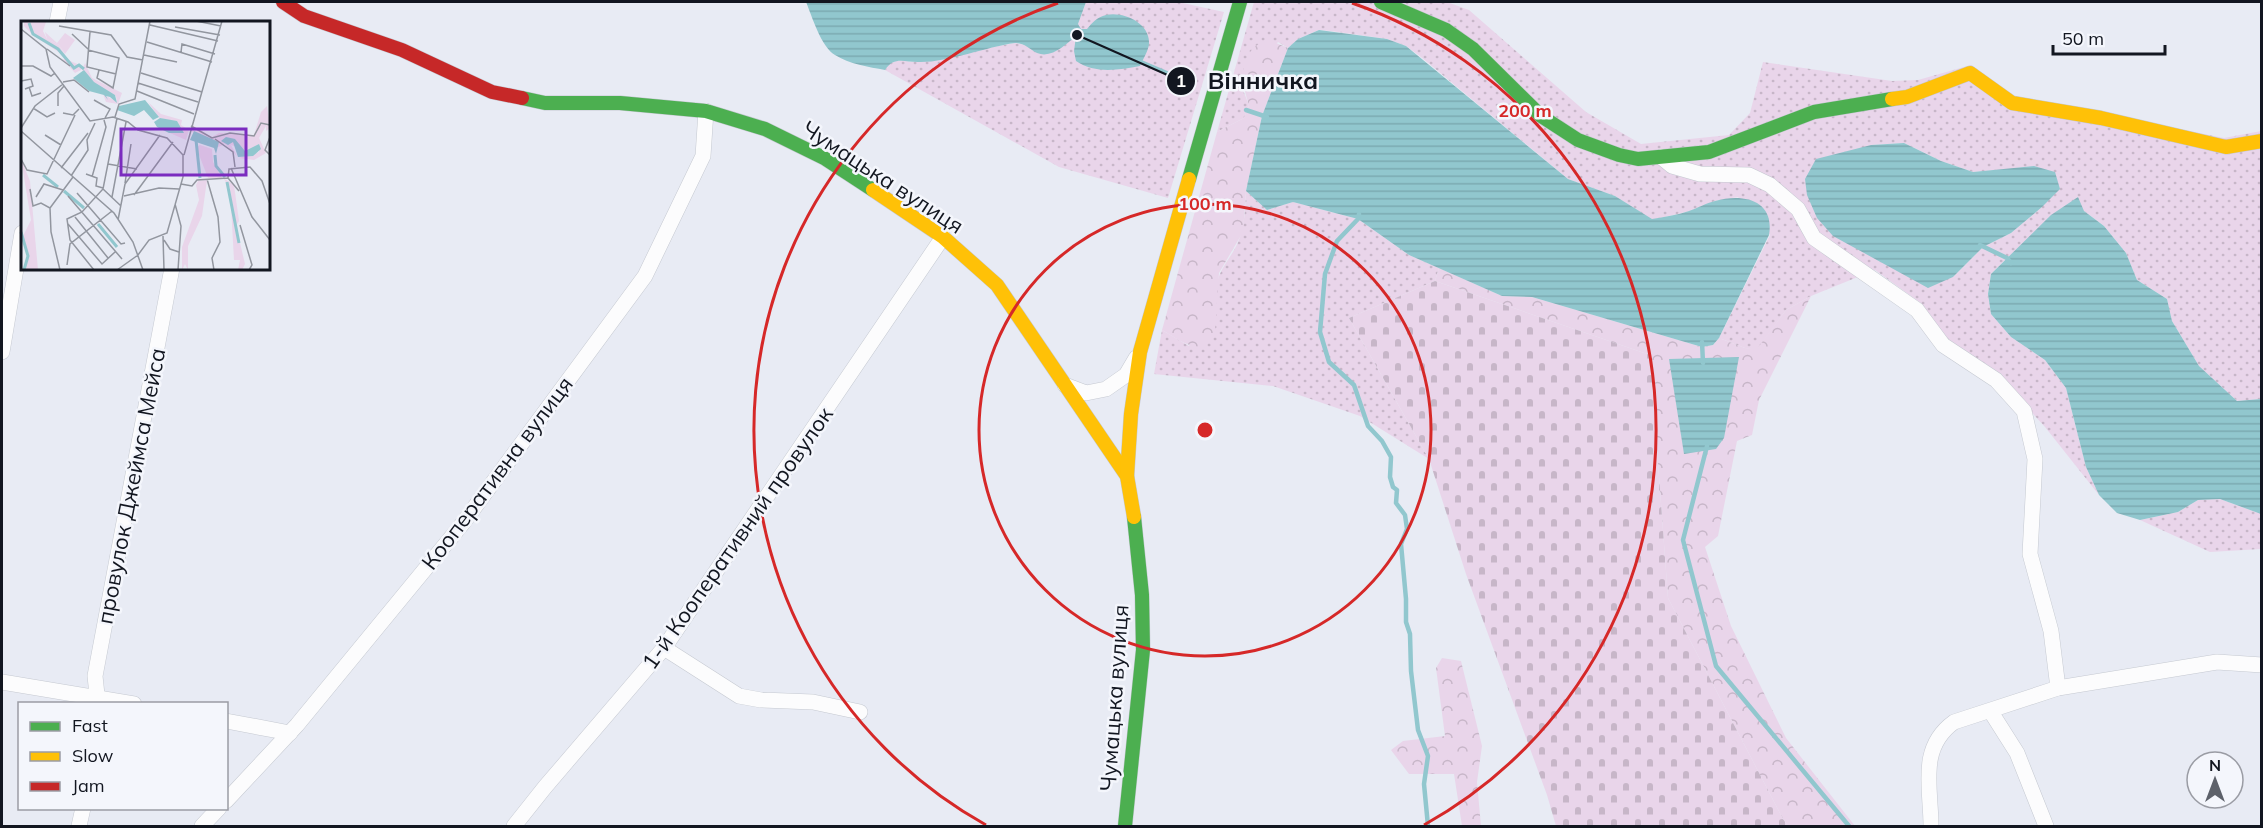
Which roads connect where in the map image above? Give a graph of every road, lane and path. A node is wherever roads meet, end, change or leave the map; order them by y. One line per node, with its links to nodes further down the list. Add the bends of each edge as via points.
1 (61, 2): 5 (street)
2 (283, 2): 6 (street, Чумацька вулиця, via 304,16 402,50 492,92 545,103 620,103)
3 (1239, 2): 13 (street)
4 (1381, 2): 8 (street, via 1446,30 1473,49 1541,116 1578,140 1619,155)
5 (57, 21)
6 (706, 111): 9 (street, Чумацька вулиця, via 765,129 824,158); 25 (street, Кооперативна вулиця, via 703,156 645,276 463,523)
7 (2262, 141): 8 (street, via 2226,147 2101,118 2012,103 1970,73 1907,97 1814,112 1709,152)
8 (1661, 158): 19 (street, via 1672,166 1700,174 1749,175 1770,185 1798,210 1814,238 1917,310 1943,345 1996,380 2024,411 2035,459 2030,554 2051,631)
9 (943, 237): 14 (street, Чумацька вулиця, via 998,285); 16 (street, 1-й Кооперативний провулок)
10 (21, 239): 12 (street)
11 (172, 270): 20 (street, провулок Джеймса Мейса, via 95,676)
12 (2, 352)
13 (1140, 352): 14 (street, via 1126,375 1106,389 1086,393); 15 (street)
14 (1063, 383): 15 (street, Чумацька вулиця)
15 (1127, 476): 32 (street, Чумацька вулиця, via 1137,539 1143,650)
16 (664, 648): 23 (street, via 739,696 813,702); 31 (street, 1-й Кооперативний провулок)
17 (2262, 665): 19 (street, via 2217,662)
18 (2, 682): 20 (street)
19 (2058, 688): 22 (street)
20 (98, 700): 21 (street)
21 (116, 702)
22 (1991, 711): 33 (street, via 1954,722 1935,743 1929,762); 34 (street, via 2016,753)
23 (860, 712)
24 (228, 721): 25 (street)
25 (290, 733): 26 (street, Кооперативна вулиця)
26 (228, 799)
27 (83, 810): 29 (street)
28 (217, 810): 30 (street)
29 (79, 826)
30 (202, 826)
31 (514, 826)
32 (1125, 826)
33 (1931, 826)
34 (2046, 826)

